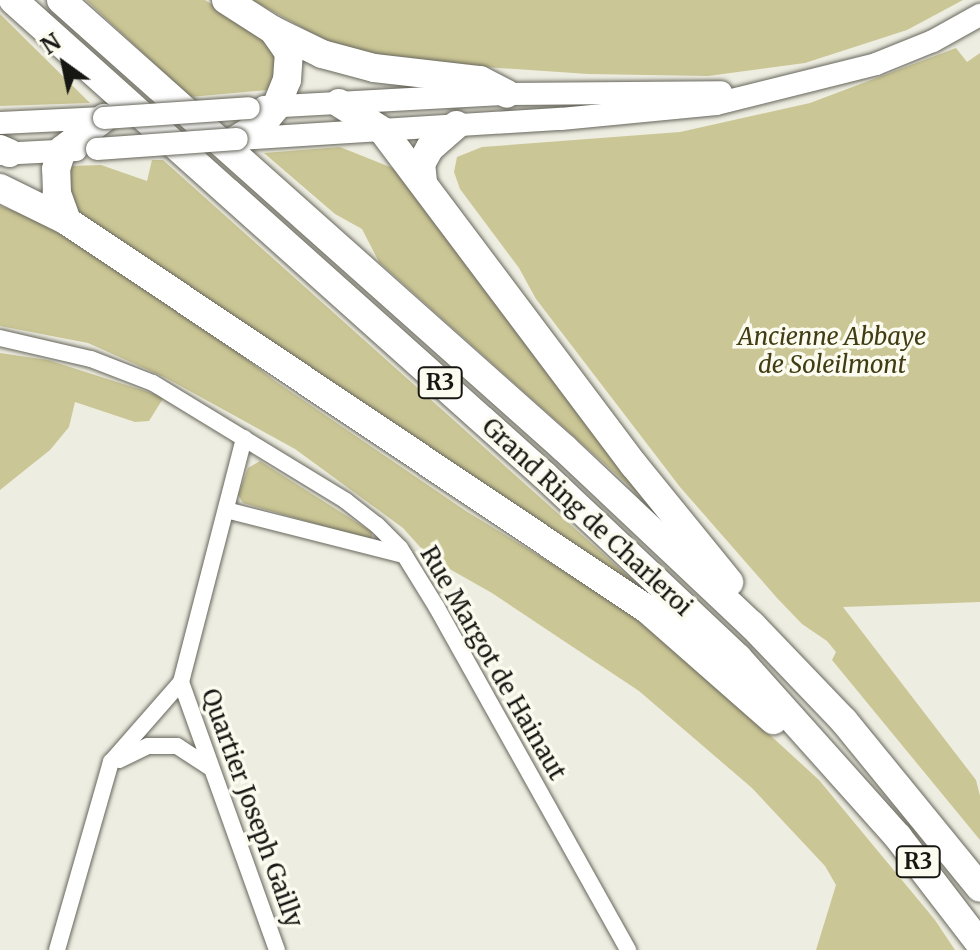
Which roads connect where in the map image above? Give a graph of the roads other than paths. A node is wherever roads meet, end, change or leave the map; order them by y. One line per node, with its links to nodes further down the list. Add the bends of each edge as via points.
1 (13, 0): 28 (highway, Grand Ring de Charleroi / R3, via 640,565 738,658)
2 (61, 0): 24 (highway, Grand Ring de Charleroi / R3, via 565,449)
3 (226, 0): 5 (highway)
4 (980, 15): 6 (main road, via 876,64)
5 (273, 30): 7 (highway, via 322,54 374,68 480,80); 10 (highway, via 289,53 287,80)
6 (766, 93): 7 (main road); 12 (main road, via 665,111)
7 (507, 94): 8 (main road)
8 (339, 103): 10 (main road); 13 (highway)
9 (104, 118): 10 (main road, bridge); 14 (highway)
10 (266, 119): 13 (main road); 15 (highway)
11 (0, 123): 14 (main road)
12 (456, 125): 13 (main road); 17 (highway, via 430,148 421,164)
13 (383, 131): 17 (highway)
14 (76, 138): 15 (main road, bridge); 16 (main road); 19 (highway, via 56,169)
15 (237, 139)
16 (3, 152)
17 (423, 182): 24 (highway, via 729,583)
18 (0, 188): 19 (highway)
19 (67, 221): 28 (highway, via 648,610)
20 (0, 338): 21 (street, Rue Margot de Hainaut, via 91,359 153,383)
21 (244, 438): 22 (street, Quartier Joseph Gailly); 23 (street, Rue Margot de Hainaut, via 346,501)
22 (226, 510): 23 (street); 25 (street, Quartier Joseph Gailly)
23 (404, 555): 33 (street, Rue Margot de Hainaut)
24 (752, 625): 29 (highway, Grand Ring de Charleroi / R3, via 844,721)
25 (181, 682): 26 (street, Quartier Joseph Gailly); 27 (street, Quartier Joseph Gailly)
26 (109, 767): 27 (street, via 140,749 163,745 187,750); 31 (street, Quartier Joseph Gailly)
27 (211, 769): 32 (street, Quartier Joseph Gailly)
28 (852, 783): 30 (highway, Grand Ring de Charleroi / R3)
29 (980, 888)
30 (980, 944)
31 (57, 950)
32 (277, 950)
33 (628, 950)

